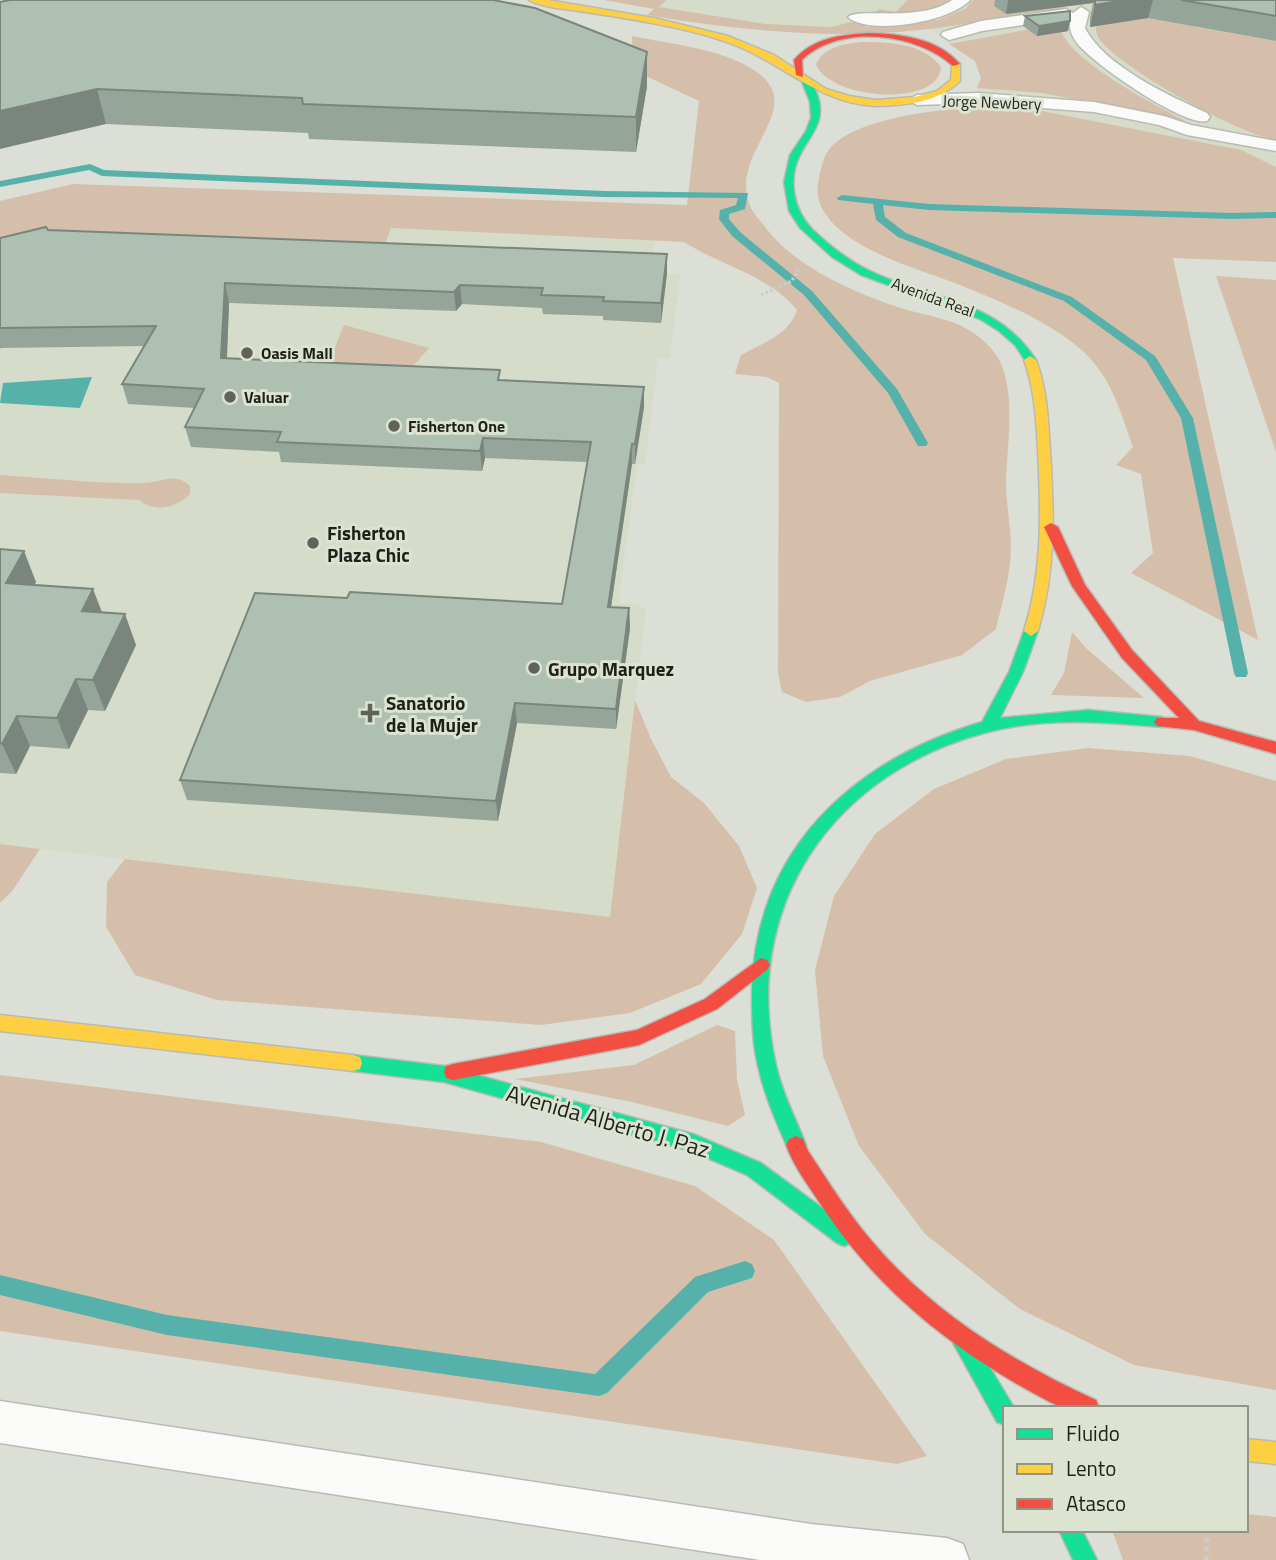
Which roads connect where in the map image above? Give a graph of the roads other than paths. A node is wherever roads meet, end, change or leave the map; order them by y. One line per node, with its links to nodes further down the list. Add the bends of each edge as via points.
1 (533, 0): 4 (main road)
2 (962, 0): 3 (lane, via 929,16 885,21)
3 (856, 18)
4 (700, 31): 5 (main road); 9 (main road, via 768,55)
5 (755, 34)
6 (800, 36): 7 (main road)
7 (846, 37): 8 (main road); 9 (main road, via 812,47 798,60)
8 (910, 40): 10 (main road, via 943,52 958,70 949,88); 15 (lane, via 993,33 1086,11 1077,27 1080,35 1115,67 1164,99)
9 (804, 78): 11 (main road, via 844,98); 14 (main road, Avenida Real, via 817,110)
10 (917, 100): 11 (main road); 15 (lane, Jorge Newbery, via 978,98 1068,107 1085,115)
11 (894, 102): 12 (main road)
12 (859, 115)
13 (832, 127): 14 (main road)
14 (805, 141): 18 (main road, Avenida Real, via 793,159 789,178 790,200 802,225 870,275 983,315 1024,346 1040,384)
15 (1251, 142): 16 (lane, Jorge Newbery); 17 (lane)
16 (1276, 146)
17 (1276, 155)
18 (1048, 522): 19 (main road, Avenida Real, via 1079,586 1127,654); 20 (main road, Avenida Real, via 1046,570 1035,620 1016,672)
19 (1195, 725): 20 (main road, via 1088,715); 21 (main road)
20 (988, 726): 22 (main road, via 929,746 876,775 832,812 797,858 773,908)
21 (1276, 748)
22 (761, 965): 24 (main road, Avenida Alberto J. Paz, via 710,1004 639,1037); 25 (main road, via 765,1057 800,1156)
23 (0, 1023): 24 (main road, Avenida Alberto J. Paz)
24 (444, 1074): 25 (main road, Avenida Alberto J. Paz, via 693,1143 754,1169)
25 (869, 1254): 26 (main road, via 911,1298)
26 (961, 1338): 27 (main road, via 1038,1386); 28 (main road)
27 (1083, 1406)
28 (1003, 1411)
29 (0, 1422): 33 (lane, via 811,1546)
30 (1248, 1450): 31 (main road)
31 (1276, 1453)
32 (1071, 1532): 34 (main road)
33 (947, 1560)
34 (1085, 1560)

